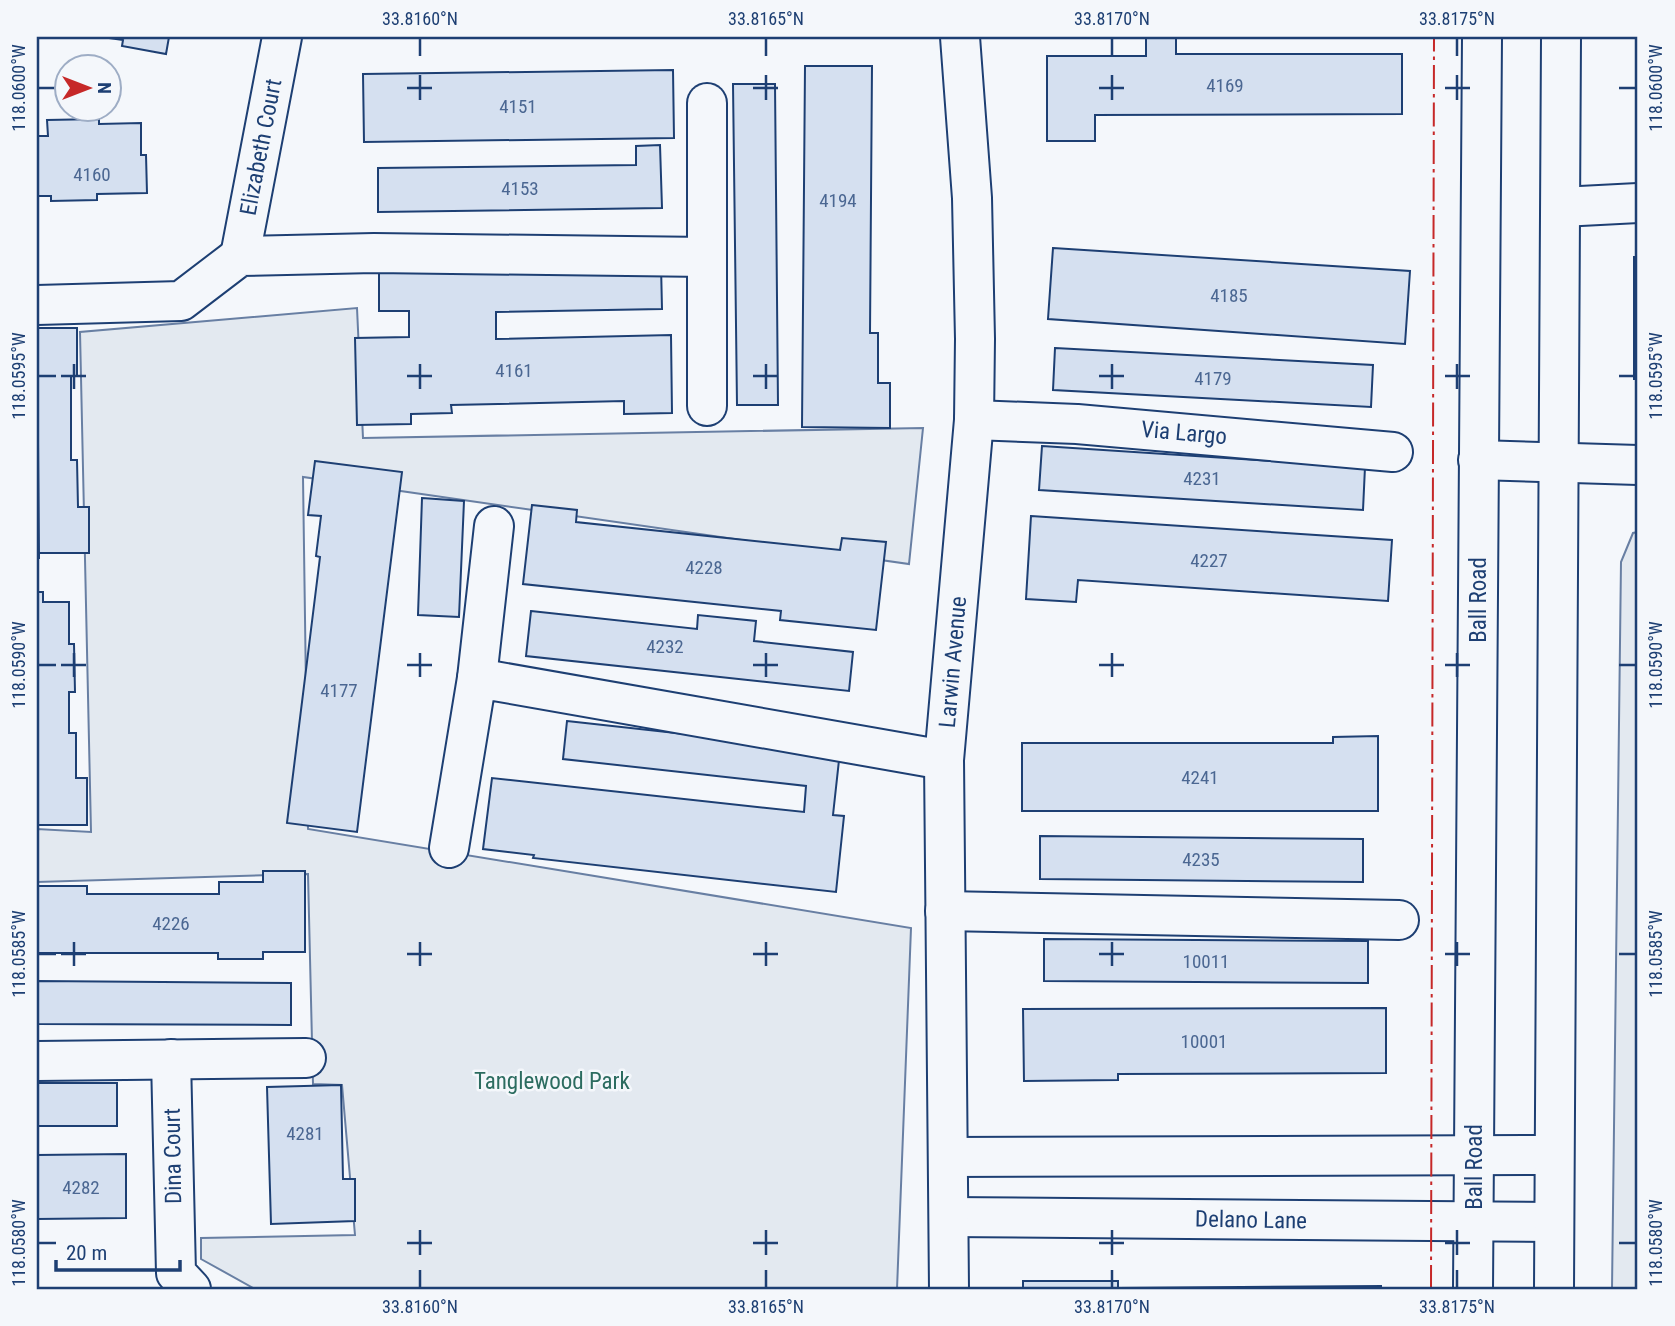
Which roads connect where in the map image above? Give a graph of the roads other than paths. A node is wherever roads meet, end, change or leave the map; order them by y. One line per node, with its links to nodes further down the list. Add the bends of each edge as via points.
1 (282, 37): 8 (street, Elizabeth Court)
2 (960, 37): 12 (street, Larwin Avenue, via 972,198)
3 (1482, 37): 14 (street, Ball Road)
4 (1561, 37): 7 (street)
5 (708, 103): 9 (street)
6 (1638, 203): 7 (street)
7 (1561, 206): 15 (street)
8 (240, 256): 9 (street); 10 (street, via 181,301)
9 (708, 257): 11 (street)
10 (37, 305)
11 (708, 406)
12 (974, 420): 13 (street, Via Largo, via 1077,424); 19 (street, Larwin Avenue)
13 (1393, 452)
14 (1478, 460): 15 (street); 26 (street, Ball Road)
15 (1559, 464): 16 (street); 27 (street)
16 (1638, 465)
17 (494, 526): 18 (street)
18 (477, 678): 19 (street); 20 (street)
19 (944, 760): 21 (street, Larwin Avenue)
20 (449, 848)
21 (946, 911): 22 (street); 28 (street, Larwin Avenue)
22 (1399, 920)
23 (306, 1058): 24 (street)
24 (171, 1059): 25 (street); 32 (street, Dina Court, via 176,1273)
25 (37, 1061)
26 (1473, 1154): 27 (street); 28 (street); 30 (street, Ball Road)
27 (1554, 1155): 31 (street)
28 (949, 1157): 29 (street, Larwin Avenue)
29 (949, 1217): 30 (street, Delano Lane); 33 (street, Larwin Avenue)
30 (1473, 1222): 31 (street, Delano Lane); 34 (street, Ball Road)
31 (1554, 1223): 35 (street)
32 (191, 1289)
33 (949, 1289)
34 (1473, 1289)
35 (1554, 1289)

